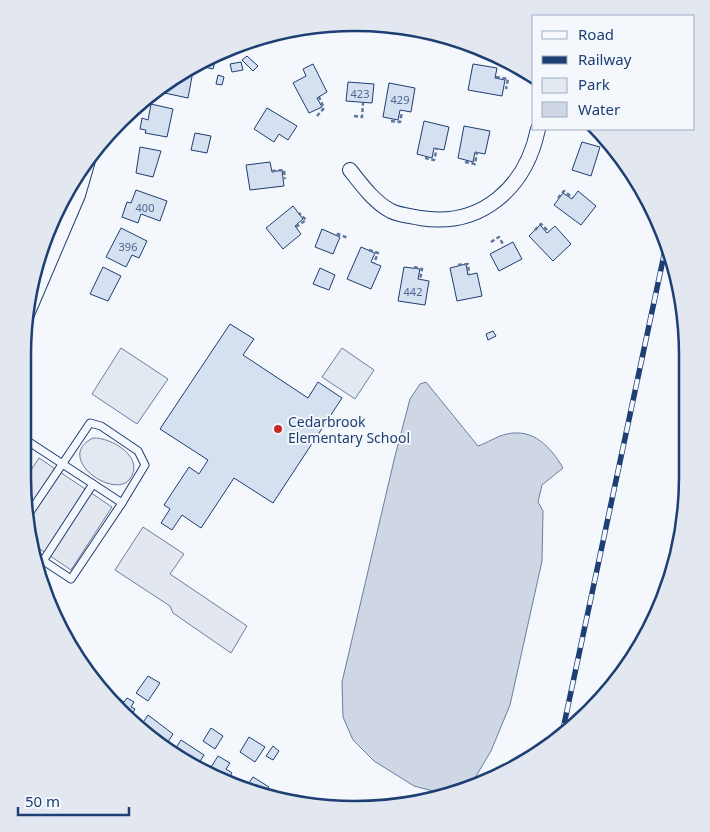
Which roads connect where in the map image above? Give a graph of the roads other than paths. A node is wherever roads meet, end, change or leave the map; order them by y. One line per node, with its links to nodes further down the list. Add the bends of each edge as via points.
1 (538, 130): 2 (street, via 523,170 507,192 484,209 461,218 436,221 390,210 363,187)
2 (350, 170)
3 (81, 183): 4 (street)
4 (38, 290)
5 (31, 443): 6 (lane)
6 (62, 463): 7 (lane); 8 (lane, via 90,423 102,426 138,450 145,465); 9 (lane)
7 (93, 484): 8 (lane); 10 (lane)
8 (122, 503): 10 (lane, via 71,579)
9 (33, 507)
10 (43, 561)

